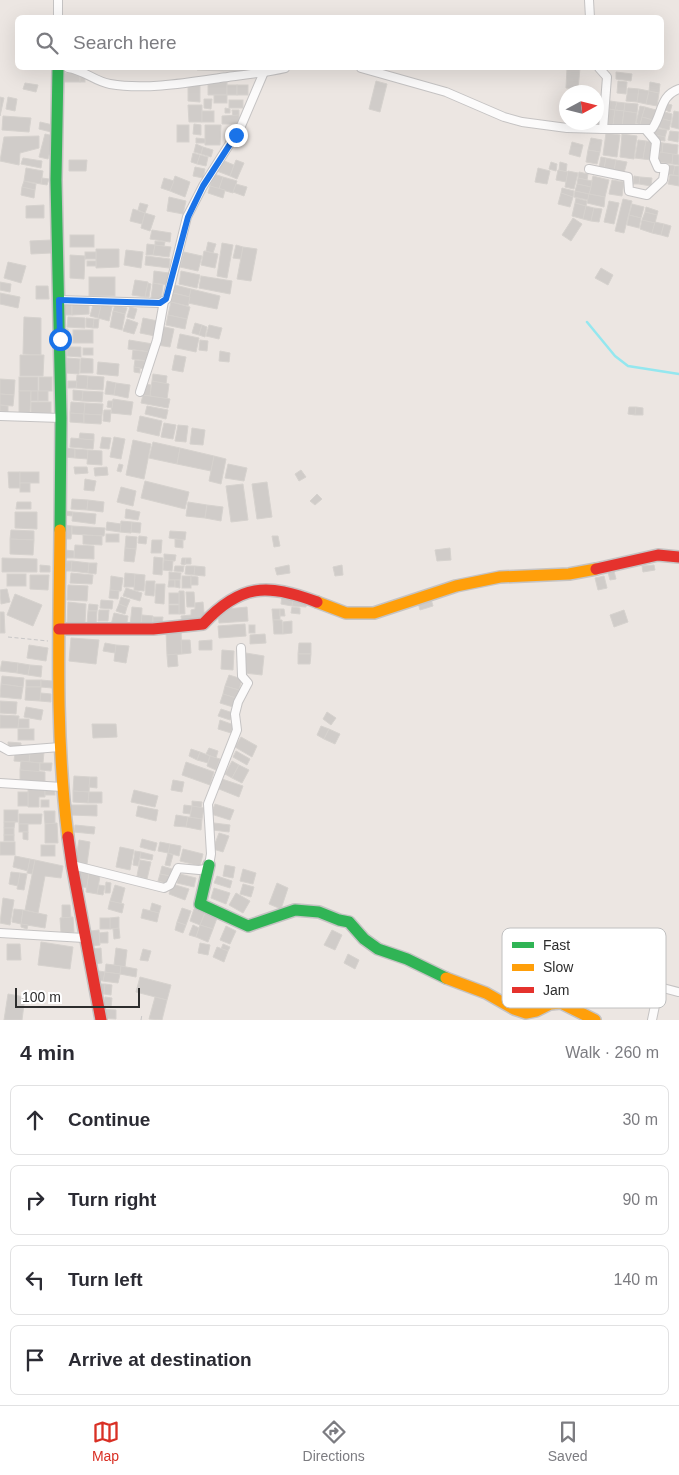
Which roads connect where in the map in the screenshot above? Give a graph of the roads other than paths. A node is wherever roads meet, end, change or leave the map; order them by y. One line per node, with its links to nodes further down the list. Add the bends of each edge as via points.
1 (58, 0): 3 (street)
2 (589, 0): 4 (street)
3 (58, 15)
4 (590, 15)
5 (58, 70): 17 (street)
6 (79, 70): 10 (street, via 98,81 130,86 166,85)
7 (274, 70): 10 (street)
8 (368, 70): 13 (street, via 446,92 504,117)
9 (601, 70): 12 (street, via 607,78)
10 (264, 72): 18 (street, via 241,126 194,202)
11 (679, 89): 15 (street, via 670,92 657,122 652,129)
12 (604, 116)
13 (559, 127)
14 (604, 129): 15 (street)
15 (646, 130): 16 (street, via 656,142 654,159 658,168 665,168 663,180 647,195 630,191 628,177)
16 (589, 169)
17 (59, 300): 18 (street); 21 (street)
18 (164, 301): 19 (street, via 157,340)
19 (140, 392)
20 (0, 416): 21 (street)
21 (61, 418): 23 (street)
22 (679, 556): 23 (street, via 658,555 569,574 500,577 456,586 374,613 346,612 293,593 268,590 239,594 218,608 203,624 153,629)
23 (59, 629): 26 (street)
24 (241, 648): 29 (street, via 242,676 248,682 235,714 237,730 208,804)
25 (0, 746): 26 (street, via 9,750)
26 (60, 747): 28 (street)
27 (0, 782): 28 (street)
28 (62, 787): 30 (street)
29 (209, 865): 30 (street, via 199,870 178,868 170,885 164,888); 33 (street, via 200,904 248,926 295,910 319,912 349,922 378,949)
30 (72, 866): 32 (street)
31 (0, 933): 32 (street)
32 (84, 938): 37 (street)
33 (502, 1002)
34 (512, 1008): 35 (street, via 526,1013)
35 (543, 1008)
36 (572, 1008): 38 (street)
37 (101, 1020)
38 (595, 1020)

